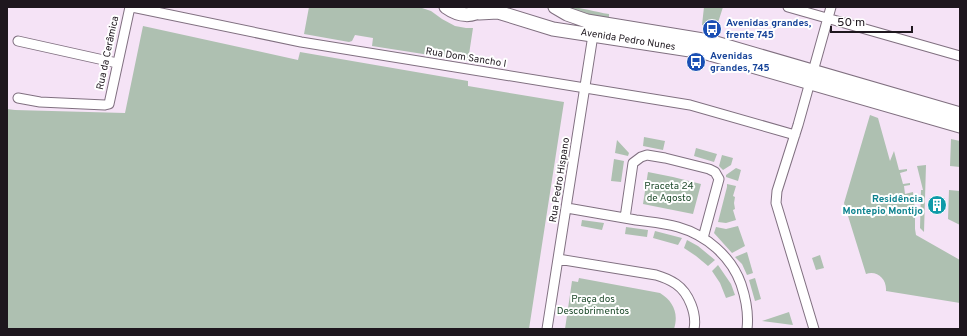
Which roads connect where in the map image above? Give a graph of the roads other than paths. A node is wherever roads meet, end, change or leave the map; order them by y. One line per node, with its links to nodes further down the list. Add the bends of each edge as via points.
1 (131, 7): 11 (street, Rua da Cerâmica); 13 (street, Rua Dom Sancho I, via 295,41)
2 (446, 7): 6 (street, Avenida Pedro Nunes, via 462,15)
3 (555, 7): 12 (street, Avenida Pedro Nunes, via 588,21 709,41)
4 (788, 7): 7 (street)
5 (831, 7): 7 (street)
6 (484, 10): 8 (street, Avenida Pedro Nunes, via 547,28)
7 (828, 19): 10 (street); 12 (street)
8 (593, 35): 12 (street, Avenida Pedro Nunes, via 703,52); 13 (street, Rua Pedro Hispano)
9 (18, 41): 11 (street)
10 (960, 56)
11 (117, 63): 14 (street, Rua da Cerâmica, via 109,104 40,102)
12 (811, 77): 15 (street, Avenida Pedro Nunes); 16 (street, Avenida Pedro Nunes); 17 (street)
13 (585, 87): 17 (street, Rua Dom Sancho I, via 690,105); 18 (street, Rua Pedro Hispano)
14 (18, 98)
15 (960, 114)
16 (960, 126)
17 (795, 135): 25 (street, via 777,191 776,203)
18 (567, 208): 19 (street); 21 (street, Rua Pedro Hispano)
19 (625, 218): 20 (street, via 679,227); 20 (street, via 633,164 637,160 647,155 689,164 715,172 719,179)
20 (703, 238): 24 (street, via 724,256 740,280 747,306)
21 (558, 259): 22 (street, Rua Pedro Hispano); 23 (street, via 667,278 677,285 691,304)
22 (547, 329)
23 (698, 329)
24 (747, 329)
25 (814, 329)

